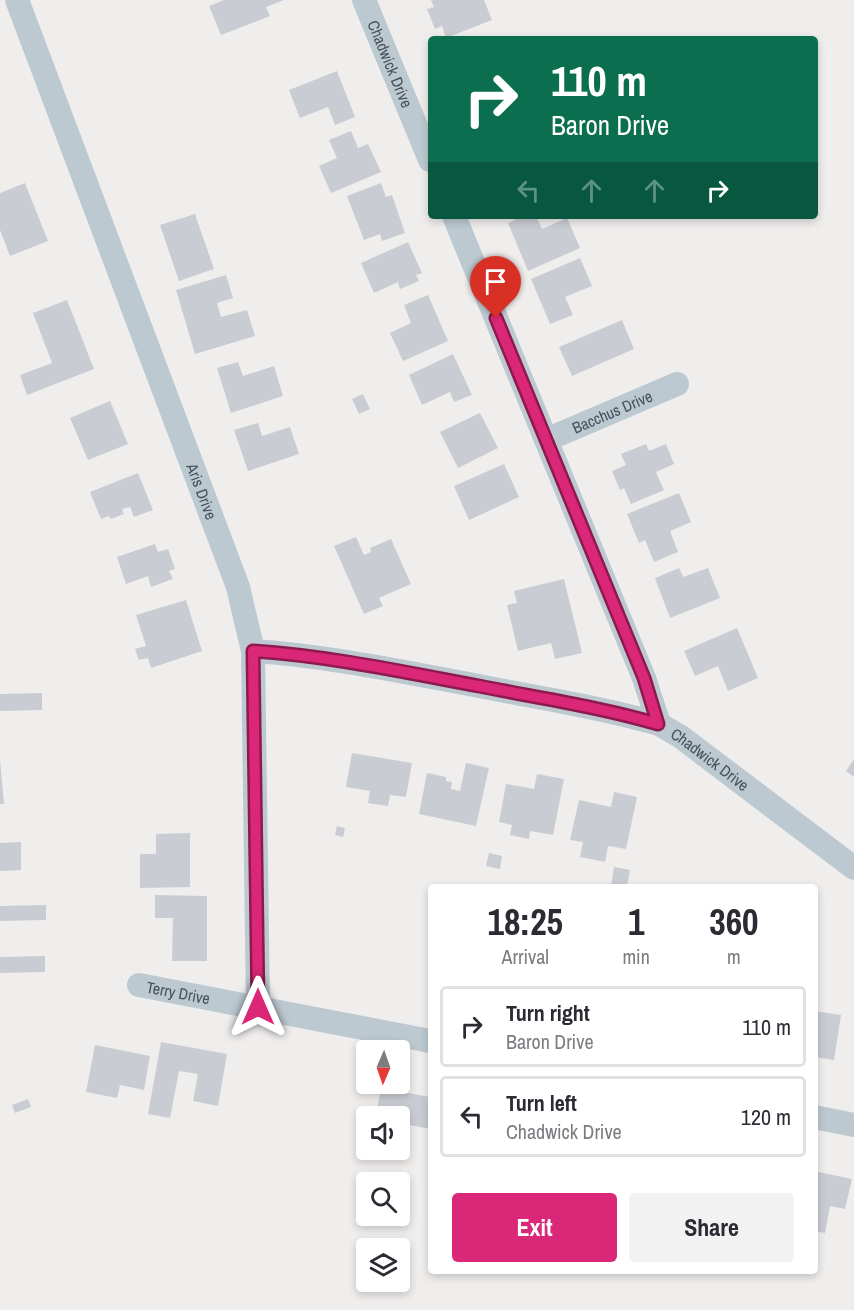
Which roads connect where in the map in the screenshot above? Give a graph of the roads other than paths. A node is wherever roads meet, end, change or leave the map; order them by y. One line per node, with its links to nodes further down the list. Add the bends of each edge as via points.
1 (17, 0): 7 (street, Aris Drive, via 238,587)
2 (364, 0): 3 (street, Chadwick Drive)
3 (428, 155)
4 (455, 219): 6 (street, Chadwick Drive)
5 (677, 384): 6 (street, Bacchus Drive)
6 (546, 440): 8 (street, Chadwick Drive, via 644,678)
7 (253, 651): 8 (street, via 296,654 423,676); 11 (street, Aris Drive)
8 (658, 724): 9 (street, Chadwick Drive, via 681,736)
9 (854, 868)
10 (139, 985): 11 (street, Terry Drive)
11 (258, 1007): 12 (street, Terry Drive)
12 (428, 1041)
13 (818, 1118): 14 (street)
14 (854, 1125)

